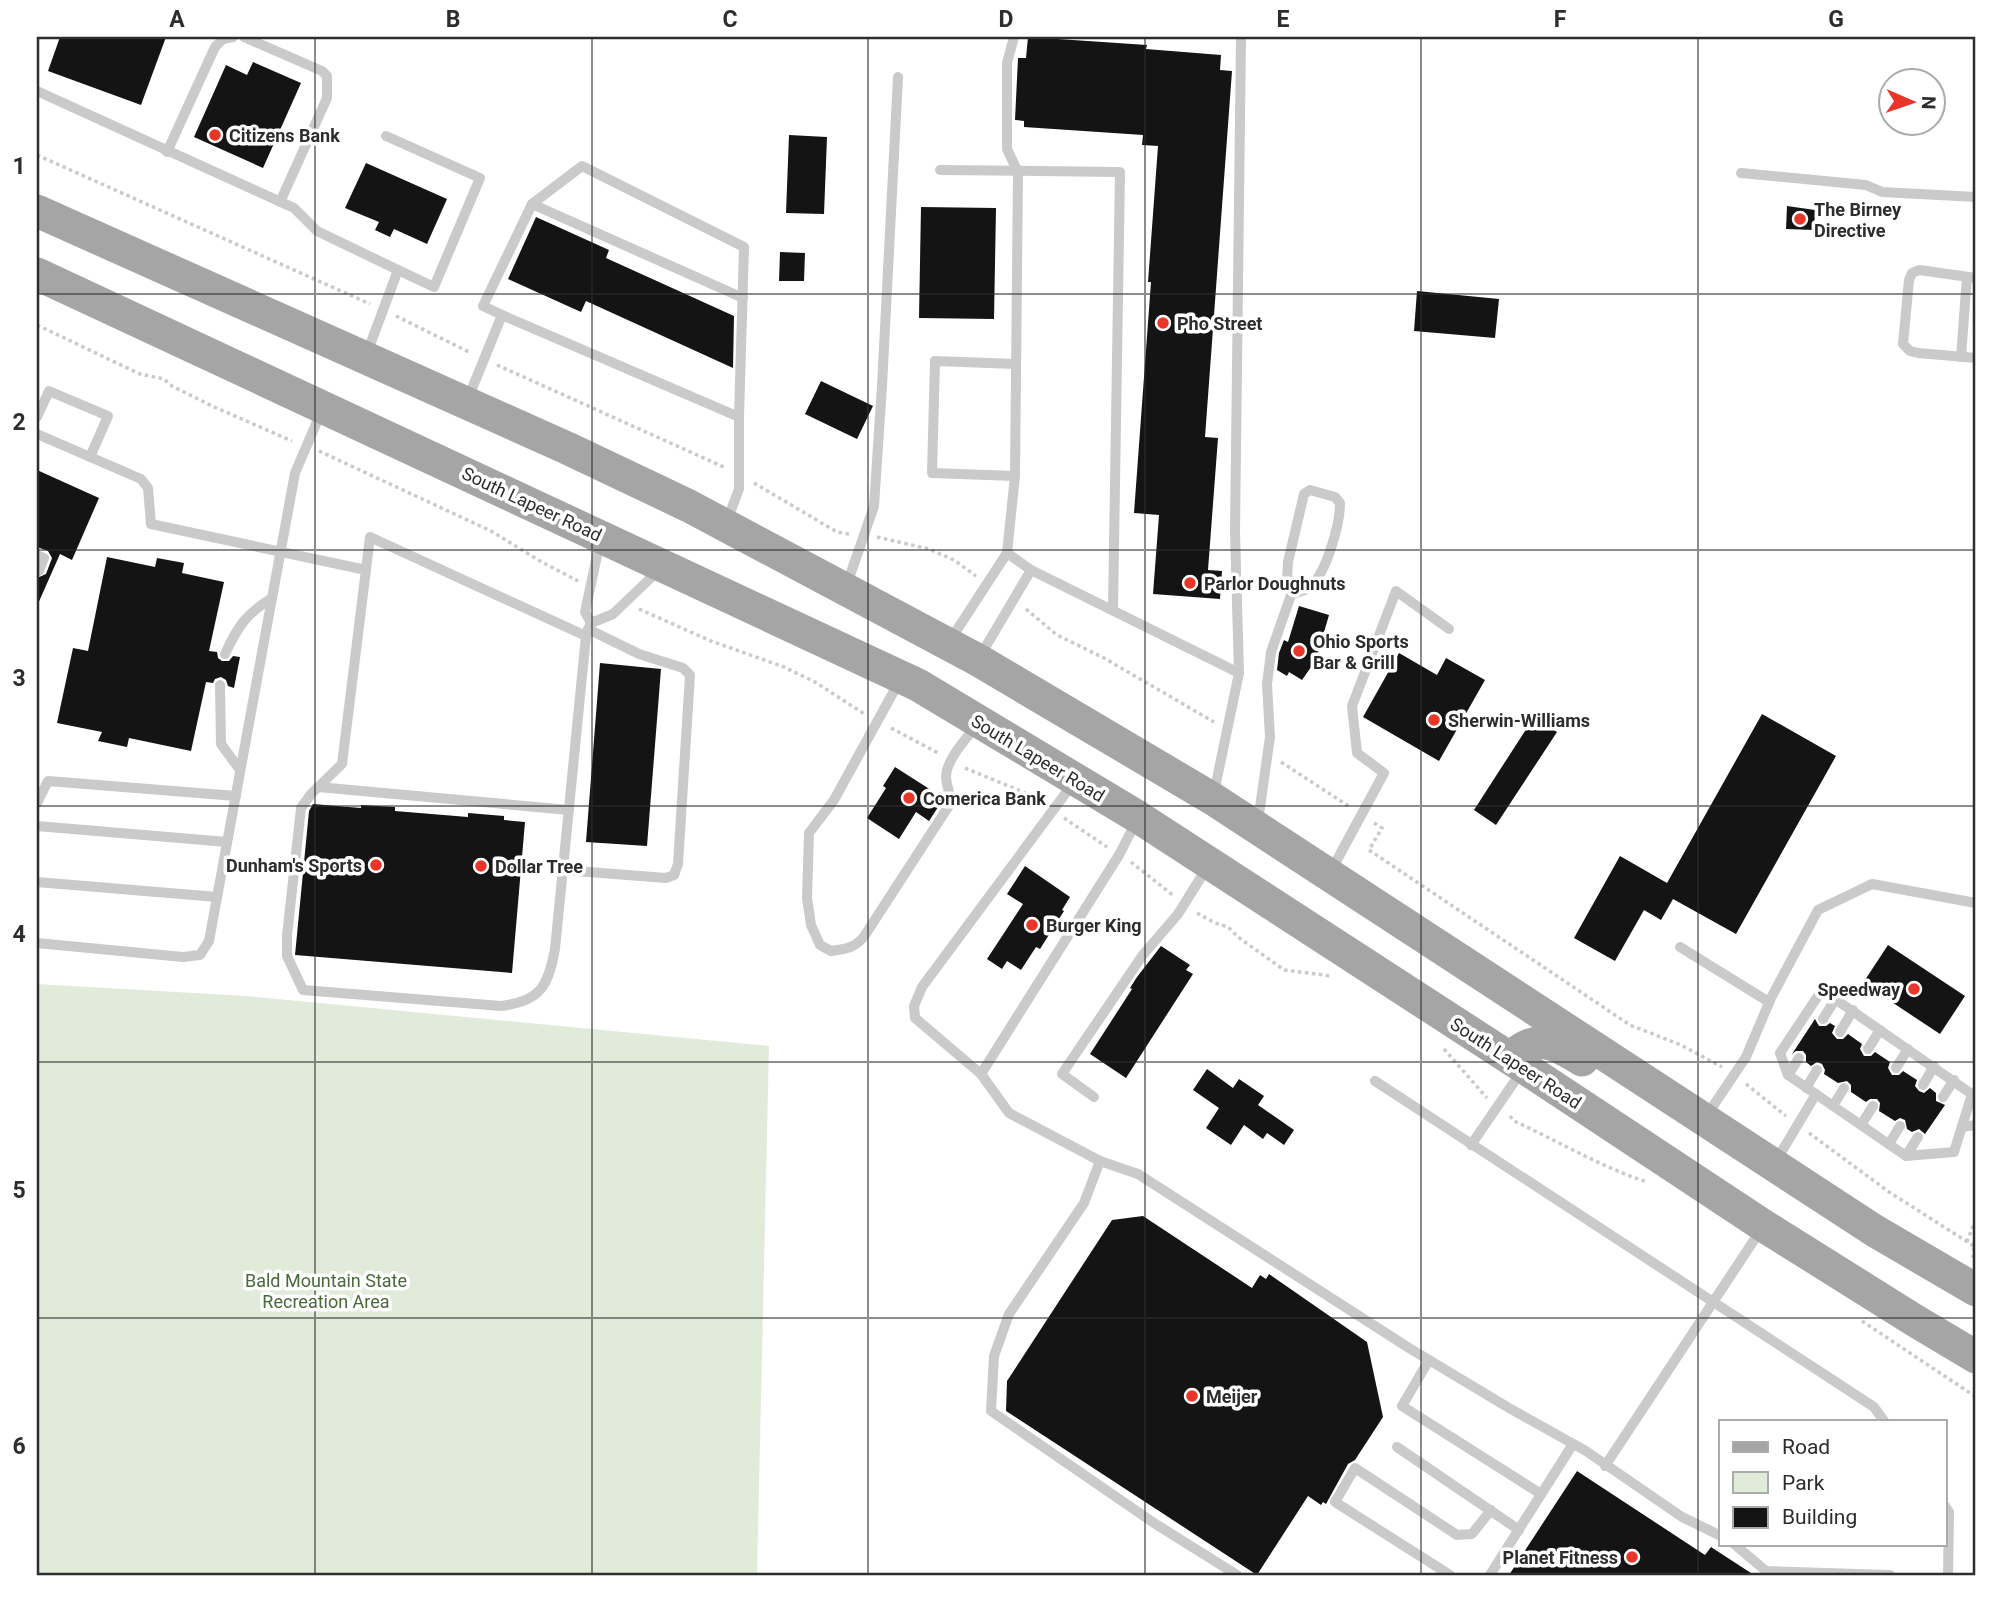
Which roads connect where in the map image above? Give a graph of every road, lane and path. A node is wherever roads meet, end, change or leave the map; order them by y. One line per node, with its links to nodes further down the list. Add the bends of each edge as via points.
1 (233, 37): 8 (lane, via 215,47)
2 (244, 37): 13 (lane, via 327,76 327,99)
3 (1014, 37): 10 (lane, via 1007,63 1007,149)
4 (1241, 37): 50 (lane, via 1235,532)
5 (898, 77): 41 (lane, via 874,506)
6 (37, 91): 8 (lane)
7 (386, 136): 16 (lane, via 480,178 434,287)
8 (167, 152): 13 (lane)
9 (940, 170): 10 (lane)
10 (1018, 172): 24 (lane); 44 (lane, via 1119,172)
11 (1741, 173): 12 (lane, via 1866,185 1882,191)
12 (1976, 197)
13 (280, 202): 16 (lane, via 317,231)
14 (532, 204): 19 (lane); 19 (lane, via 582,166 744,247); 20 (lane, via 484,306)
15 (37, 211): 23 (main road)
16 (398, 270): 23 (lane)
17 (1972, 277): 21 (lane); 21 (lane, via 1919,270 1909,280 1903,344 1910,351)
18 (41, 280): 26 (main road, South Lapeer Road)
19 (743, 298): 28 (lane)
20 (502, 315): 25 (lane); 28 (lane)
21 (1961, 357): 22 (lane)
22 (1976, 358)
23 (365, 359): 25 (main road)
24 (1017, 364): 31 (lane); 31 (lane, via 935,361 932,473)
25 (466, 404): 32 (main road)
26 (323, 407): 33 (main road, South Lapeer Road); 34 (lane, via 295,473)
27 (37, 417): 30 (lane, via 49,391 108,416)
28 (739, 417): 32 (lane, via 739,489)
29 (37, 434): 30 (lane)
30 (90, 457): 34 (lane, via 141,479 148,488 151,524)
31 (1015, 476): 35 (lane)
32 (725, 525): 41 (main road)
33 (601, 536): 37 (main road, South Lapeer Road); 45 (lane, via 585,612)
34 (280, 552): 38 (lane); 43 (lane)
35 (1007, 553): 39 (lane); 47 (lane)
36 (37, 555): 40 (lane, via 44,558)
37 (663, 565): 45 (lane, via 613,614); 51 (main road, South Lapeer Road)
38 (366, 569): 45 (lane, via 370,537); 56 (lane, via 342,764)
39 (1031, 570): 44 (lane); 49 (lane)
40 (39, 571)
41 (846, 590): 47 (main road)
42 (1291, 595): 42 (lane, via 1308,588 1320,575 1340,517 1340,502 1335,497 1310,490 1304,494 1288,562); 63 (lane, via 1271,652 1270,737)
43 (272, 597): 48 (lane, via 238,627); 54 (lane)
44 (1113, 609): 50 (lane)
45 (588, 629): 60 (lane); 66 (lane, via 639,654 683,668 690,675 678,864 674,875 666,878)
46 (1449, 629): 67 (lane, via 1396,591 1352,706 1357,752 1384,773)
47 (947, 644): 49 (main road)
48 (225, 654)
49 (978, 660): 58 (main road)
50 (1238, 673): 58 (lane)
51 (901, 677): 53 (main road, South Lapeer Road); 53 (lane, via 834,800 809,833 807,898 820,945 831,951 858,944 950,804 948,766)
52 (220, 685): 54 (lane, via 221,744)
53 (979, 722): 55 (main road, South Lapeer Road)
54 (240, 770): 57 (lane)
55 (1076, 780): 61 (main road, South Lapeer Road); 88 (lane, via 922,987 914,1006 915,1018)
56 (318, 787): 60 (lane); 66 (lane, via 301,808 287,936 287,956 303,990 522,1004 542,990 551,970)
57 (236, 796): 59 (lane, via 48,781); 64 (lane)
58 (1213, 799): 63 (main road)
59 (37, 803)
60 (569, 810): 66 (lane)
61 (1138, 817): 65 (main road, South Lapeer Road); 88 (lane, via 1119,855)
62 (37, 826): 64 (lane)
63 (1257, 828): 67 (main road)
64 (227, 842): 69 (lane)
65 (1210, 864): 74 (main road, South Lapeer Road); 97 (lane, via 1062,1074)
66 (563, 870)
67 (1329, 874): 71 (main road)
68 (37, 882): 69 (lane)
69 (217, 897): 72 (lane, via 209,941 200,955)
70 (1976, 904): 76 (lane, via 1872,884 1818,910)
71 (1396, 920): 74 (main road); 101 (main road)
72 (37, 943)
73 (1680, 947): 76 (lane)
74 (1357, 959): 84 (main road, South Lapeer Road)
75 (1836, 998): 77 (lane); 78 (lane); 89 (lane, via 1822,990 1780,1053)
76 (1769, 1002): 101 (lane, via 1746,1057)
77 (1853, 1010): 79 (lane); 80 (lane)
78 (1823, 1019)
79 (1880, 1030): 81 (lane); 82 (lane)
80 (1840, 1032)
81 (1868, 1049)
82 (1908, 1049): 85 (lane); 86 (lane)
83 (1799, 1058): 89 (lane)
84 (1518, 1063): 108 (lane); 111 (main road, via 1524,1045 1539,1041 1553,1045 1745,1167); 113 (main road, South Lapeer Road)
85 (1934, 1066): 90 (lane); 92 (lane)
86 (1896, 1068)
87 (1817, 1070): 93 (lane)
88 (981, 1074): 110 (lane, via 1009,1113)
89 (1788, 1075): 93 (lane)
90 (1954, 1080): 96 (lane); 98 (lane)
91 (1375, 1081): 108 (lane)
92 (1923, 1085)
93 (1806, 1087): 95 (lane)
94 (1844, 1088): 99 (lane)
95 (1816, 1094): 99 (lane); 111 (lane)
96 (1974, 1096): 105 (lane)
97 (1094, 1097)
98 (1943, 1097)
99 (1833, 1106): 102 (lane)
100 (1873, 1107): 102 (lane)
101 (1703, 1120): 111 (main road)
102 (1861, 1125): 107 (lane)
103 (1976, 1125): 105 (lane)
104 (1900, 1126): 107 (lane)
105 (1962, 1127): 109 (lane, via 1954,1152)
106 (1918, 1137): 109 (lane)
107 (1889, 1144): 109 (lane)
108 (1471, 1145): 116 (lane)
109 (1906, 1156)
110 (1100, 1161): 118 (lane, via 1138,1174); 131 (lane, via 1084,1203 1009,1314 994,1356 991,1411)
111 (1780, 1170): 115 (main road)
112 (1976, 1218): 114 (path)
113 (1764, 1226): 116 (lane); 117 (main road, South Lapeer Road)
114 (1967, 1242)
115 (1976, 1290)
116 (1714, 1302): 121 (lane, via 1874,1407); 124 (lane)
117 (1976, 1357)
118 (1429, 1360): 122 (lane); 125 (lane, via 1402,1406)
119 (1970, 1393): 120 (path)
120 (1976, 1397)
121 (1883, 1420)
122 (1573, 1444): 124 (lane); 125 (lane)
123 (1397, 1447): 127 (lane)
124 (1605, 1466): 129 (lane, via 1682,1517)
125 (1541, 1494): 128 (lane)
126 (1946, 1508): 135 (lane)
127 (1491, 1510): 128 (lane); 132 (lane, via 1472,1534 1457,1535 1355,1468 1335,1502)
128 (1519, 1530): 133 (lane)
129 (1719, 1535)
130 (1736, 1546): 134 (lane, via 1766,1571)
131 (1237, 1575)
132 (1450, 1575)
133 (1490, 1575)
134 (1890, 1575)
135 (1948, 1575)

